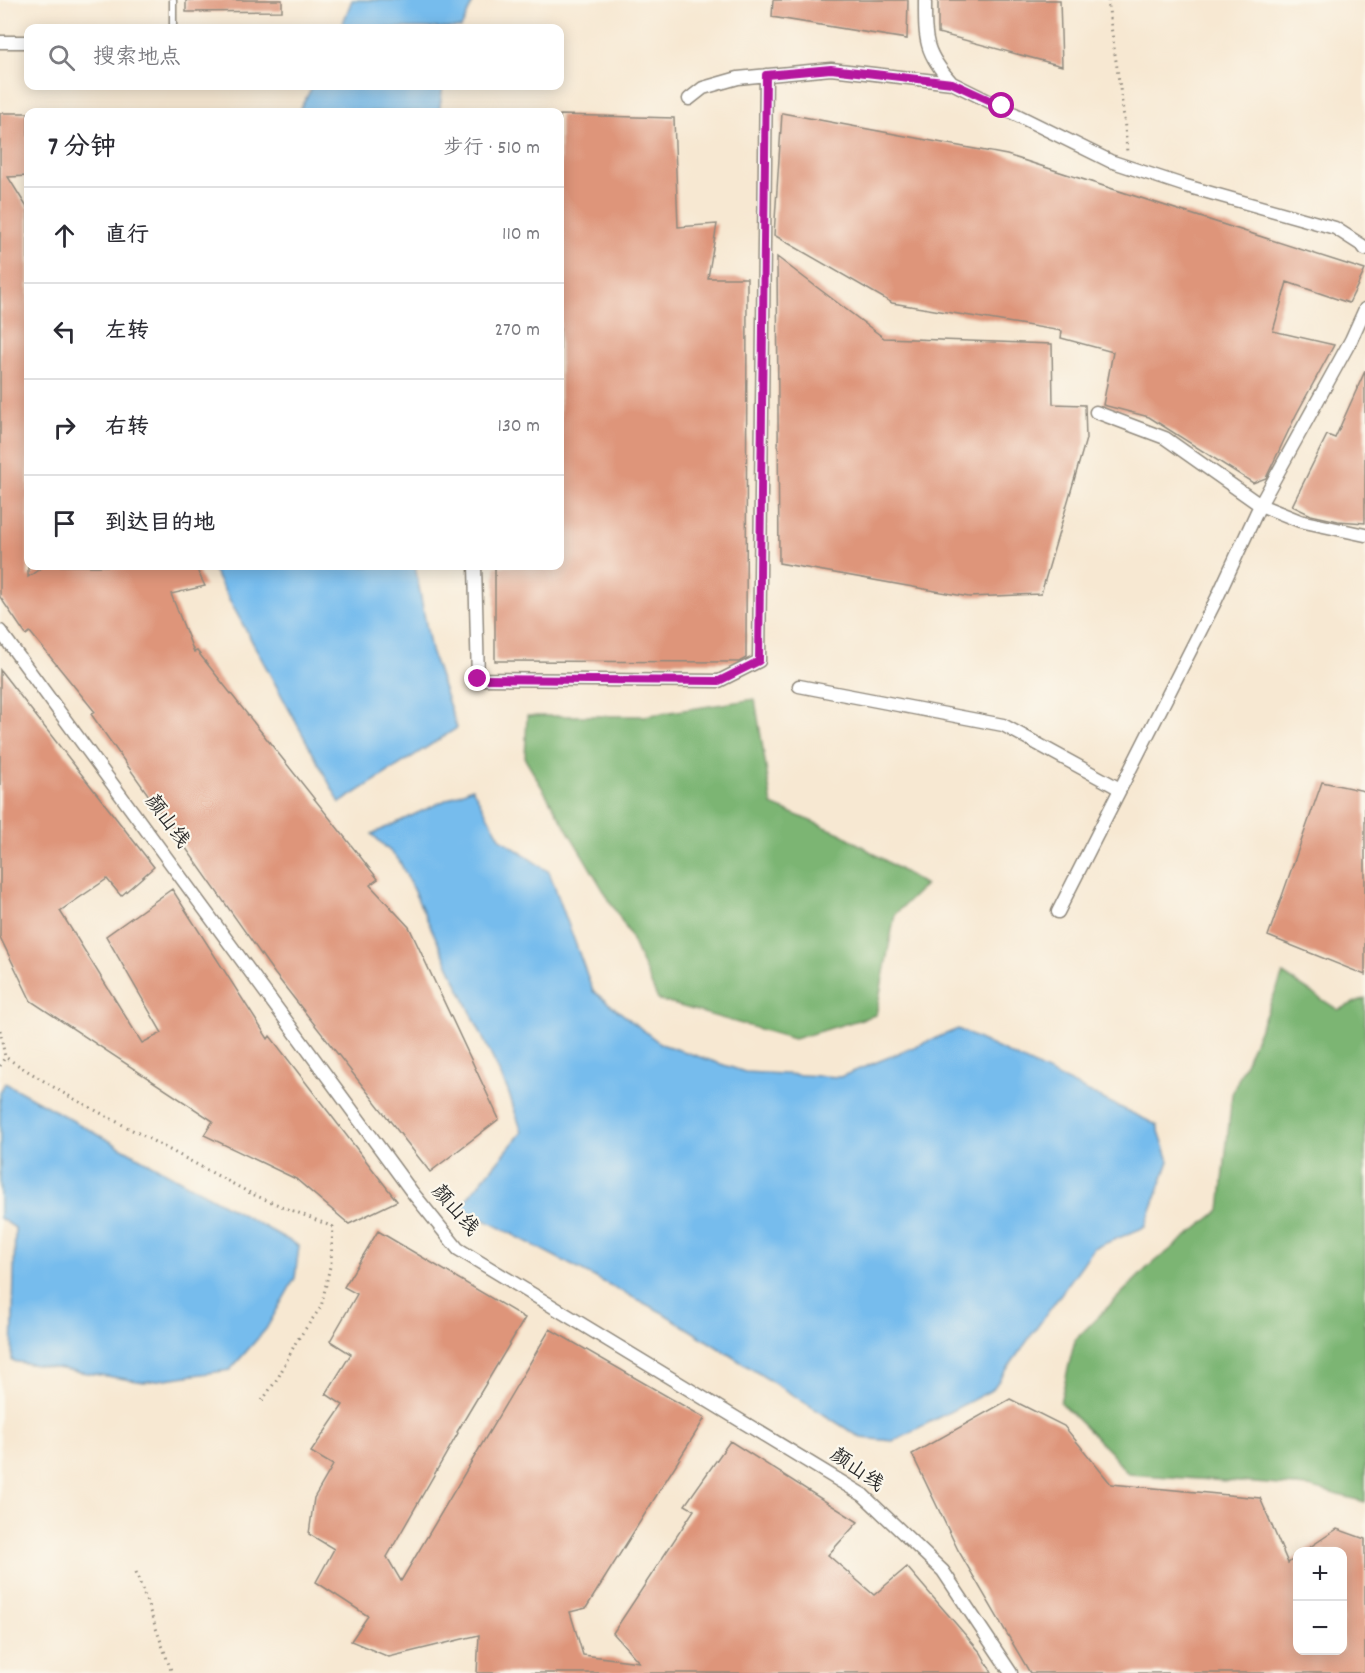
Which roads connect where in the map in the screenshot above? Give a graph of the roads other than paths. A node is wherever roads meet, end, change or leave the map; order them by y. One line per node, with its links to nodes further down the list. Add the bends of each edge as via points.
1 (173, 0): 3 (lane)
2 (925, 0): 7 (street, via 925,38 937,66)
3 (173, 24)
4 (0, 42): 5 (street)
5 (24, 42)
6 (766, 75): 7 (street, via 831,69); 8 (street, via 704,88); 14 (street, via 759,661 719,681 478,679)
7 (952, 83): 9 (street, via 1110,161 1335,228)
8 (688, 99)
9 (1365, 249)
10 (1365, 309): 12 (street)
11 (1096, 412): 12 (street, via 1165,438)
12 (1260, 505): 13 (street, via 1300,521); 17 (street)
13 (1365, 535)
14 (476, 570)
15 (0, 631): 19 (street, 颜山线, via 458,1250 863,1495 943,1571)
16 (799, 686): 17 (street, via 1003,725)
17 (1120, 789): 18 (street)
18 (1058, 912)
19 (1011, 1673)

